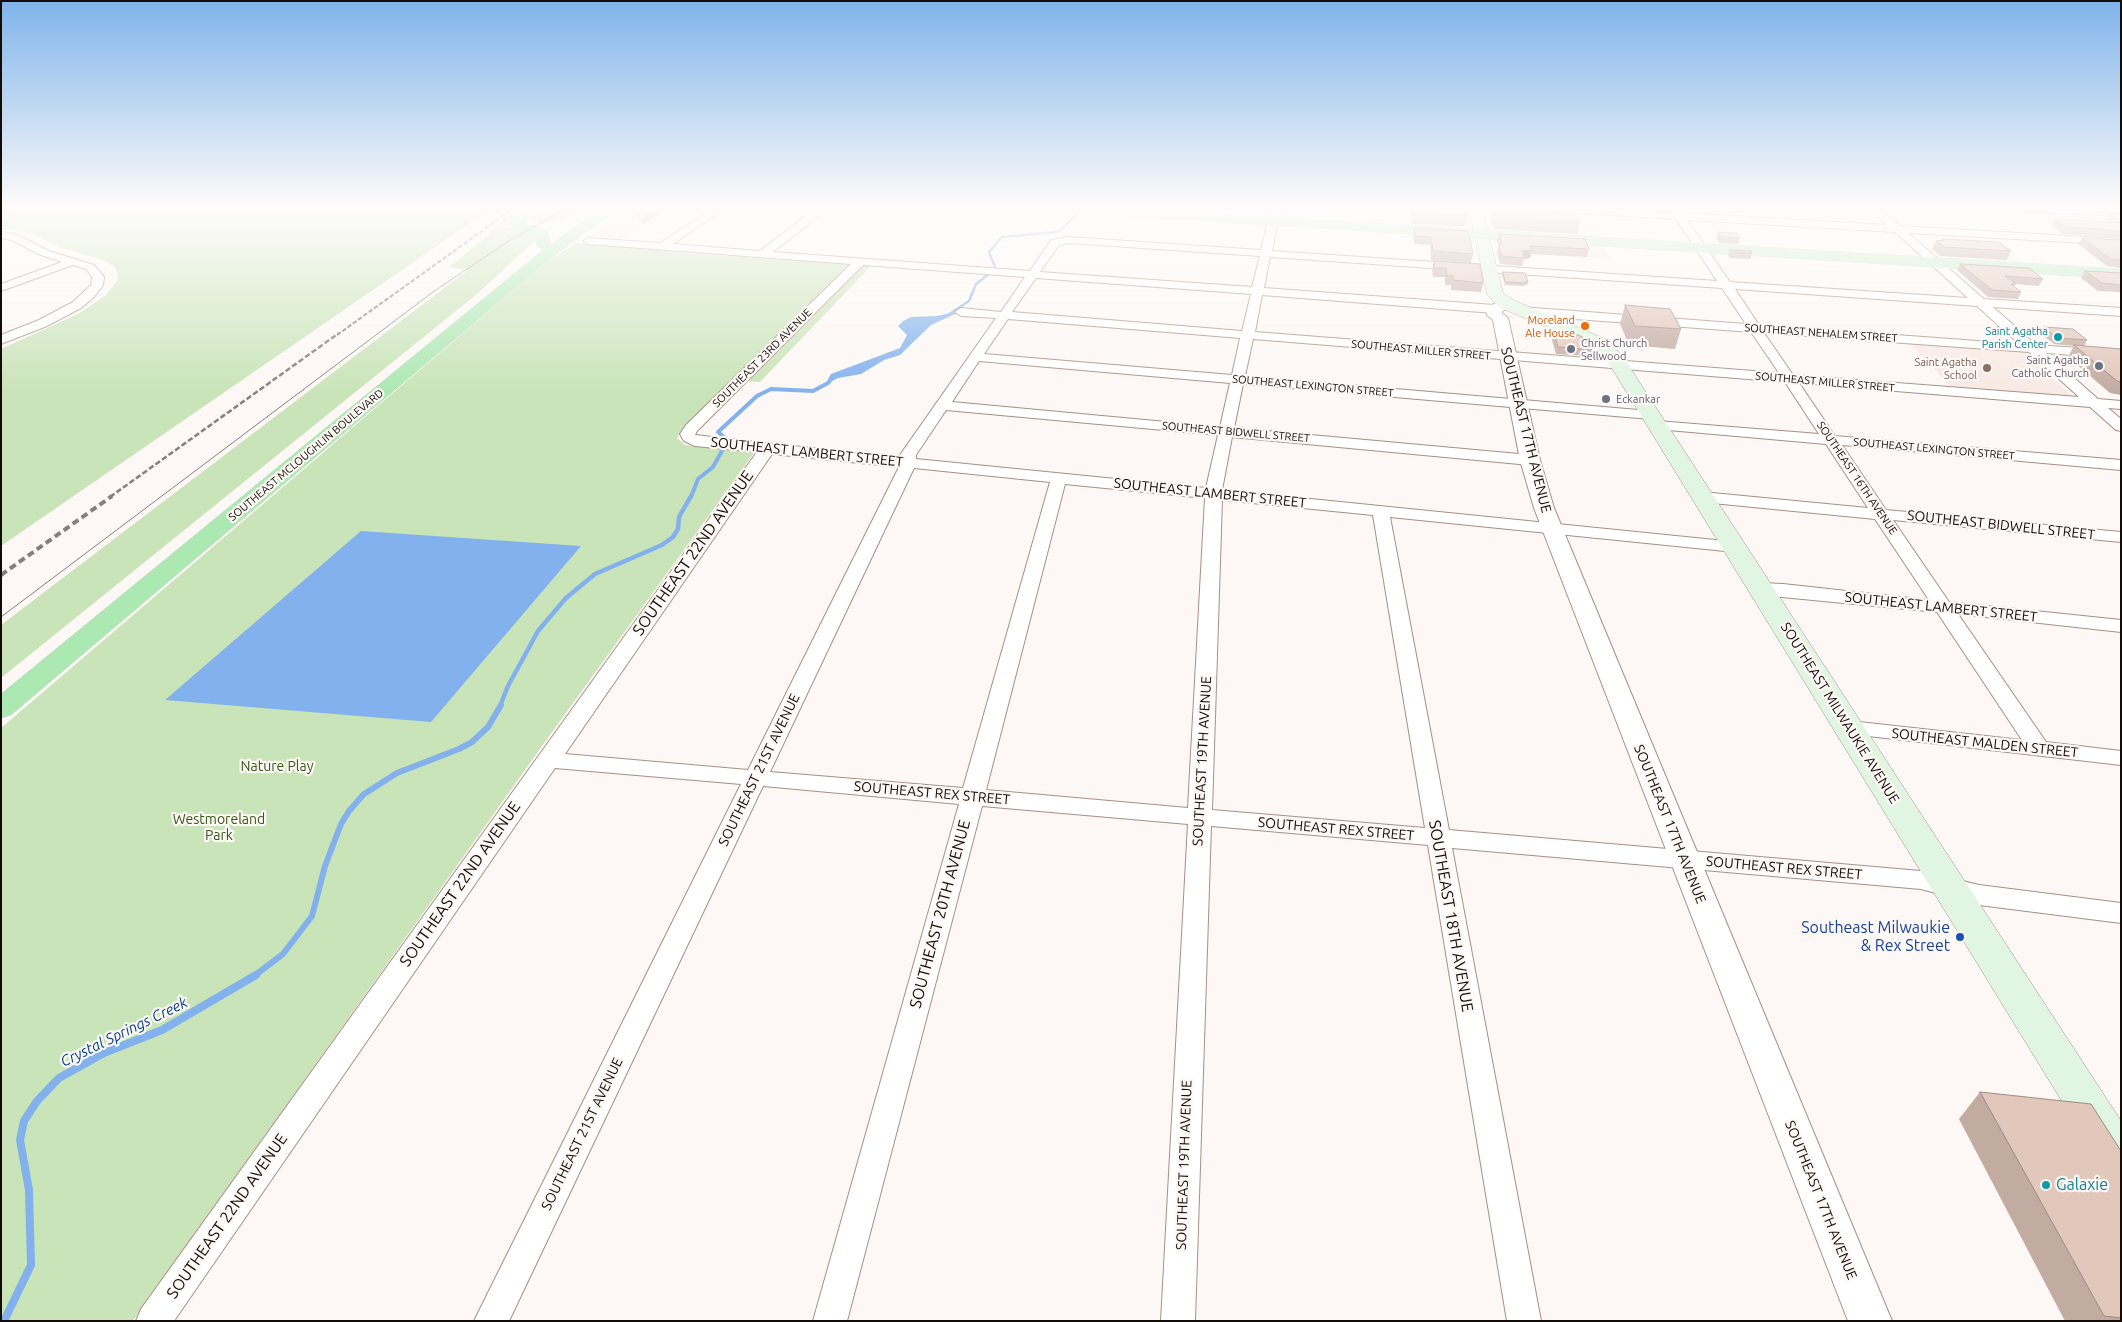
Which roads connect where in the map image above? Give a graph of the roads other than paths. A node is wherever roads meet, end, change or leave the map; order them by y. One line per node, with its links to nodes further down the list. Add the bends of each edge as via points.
1 (1488, 269): 20 (main road, SOUTHEAST 17TH AVENUE, via 1495,294)
2 (51, 270): 17 (street)
3 (93, 270): 26 (street, via 98,278 97,286 77,305 44,323)
4 (515, 270): 58 (highway, SOUTHEAST MCLOUGHLIN BOULEVARD)
5 (528, 270): 59 (highway, SOUTHEAST MCLOUGHLIN BOULEVARD)
6 (852, 270): 41 (street, SOUTHEAST 23RD AVENUE, via 691,428)
7 (963, 270): 15 (street, SOUTHEAST NEHALEM STREET)
8 (1036, 270): 15 (street, SOUTHEAST 21ST AVENUE)
9 (1262, 270): 18 (street, SOUTHEAST 19TH AVENUE)
10 (1498, 270): 16 (street)
11 (1716, 270): 16 (street, SOUTHEAST 16TH AVENUE)
12 (1944, 270): 19 (street)
13 (2049, 270): 14 (main road)
14 (2121, 274)
15 (1032, 275): 18 (street, SOUTHEAST NEHALEM STREET); 23 (street, SOUTHEAST 21ST AVENUE)
16 (1727, 285): 19 (street); 24 (street, SOUTHEAST 16TH AVENUE)
17 (1, 288)
18 (1257, 292): 20 (street, SOUTHEAST NEHALEM STREET); 25 (street, SOUTHEAST 19TH AVENUE)
19 (1980, 302): 22 (street); 27 (street)
20 (1505, 311): 24 (street, SOUTHEAST NEHALEM STREET); 29 (street, SOUTHEAST 17TH AVENUE); 31 (main road, SOUTHEAST MILWAUKIE AVENUE, via 1599,343 1609,350)
21 (961, 312): 23 (street, SOUTHEAST MILLER STREET)
22 (2121, 312)
23 (1004, 316): 25 (street, SOUTHEAST MILLER STREET); 30 (street, SOUTHEAST 21ST AVENUE)
24 (1756, 328): 27 (street, SOUTHEAST NEHALEM STREET); 32 (street, SOUTHEAST 16TH AVENUE)
25 (1247, 336): 29 (street, SOUTHEAST MILLER STREET); 33 (street, SOUTHEAST 19TH AVENUE)
26 (1, 340)
27 (2032, 348): 28 (street, SOUTHEAST NEHALEM STREET); 34 (street)
28 (2121, 354)
29 (1508, 356): 31 (street, SOUTHEAST MILLER STREET); 35 (street, SOUTHEAST 17TH AVENUE)
30 (975, 357): 33 (street, SOUTHEAST LEXINGTON STREET); 36 (street, SOUTHEAST 21ST AVENUE)
31 (1618, 365): 32 (street, SOUTHEAST MILLER STREET); 38 (main road, SOUTHEAST MILWAUKIE AVENUE)
32 (1790, 379): 34 (street, SOUTHEAST MILLER STREET); 42 (street, SOUTHEAST 16TH AVENUE)
33 (1237, 380): 35 (street, SOUTHEAST LEXINGTON STREET); 40 (street, SOUTHEAST 19TH AVENUE)
34 (2094, 403): 37 (street, SOUTHEAST MILLER STREET); 39 (street)
35 (1519, 404): 38 (street, SOUTHEAST LEXINGTON STREET); 44 (street, SOUTHEAST 17TH AVENUE)
36 (942, 405): 40 (street, SOUTHEAST BIDWELL STREET); 45 (street, SOUTHEAST 21ST AVENUE, via 908,455)
37 (2121, 405)
38 (1653, 420): 42 (street, SOUTHEAST LEXINGTON STREET); 49 (main road, SOUTHEAST MILWAUKIE AVENUE)
39 (2121, 427)
40 (1225, 431): 44 (street, SOUTHEAST BIDWELL STREET); 48 (street, SOUTHEAST 19TH AVENUE)
41 (687, 436): 43 (street, SOUTHEAST LAMBERT STREET, via 695,441)
42 (1831, 440): 46 (street, SOUTHEAST LEXINGTON STREET); 51 (street, SOUTHEAST 16TH AVENUE)
43 (768, 448): 45 (street, SOUTHEAST LAMBERT STREET); 63 (street, SOUTHEAST 22ND AVENUE)
44 (1530, 460): 52 (street, SOUTHEAST 17TH AVENUE)
45 (909, 463): 47 (street, SOUTHEAST LAMBERT STREET); 64 (street, SOUTHEAST 21ST AVENUE)
46 (2121, 465)
47 (1059, 478): 48 (street, SOUTHEAST LAMBERT STREET); 65 (street, SOUTHEAST 20TH AVENUE)
48 (1214, 494): 50 (street, SOUTHEAST LAMBERT STREET); 66 (street, SOUTHEAST 19TH AVENUE)
49 (1702, 497): 51 (street, SOUTHEAST BIDWELL STREET); 54 (main road, SOUTHEAST MILWAUKIE AVENUE)
50 (1380, 510): 52 (street, SOUTHEAST LAMBERT STREET); 67 (street, SOUTHEAST 18TH AVENUE)
51 (1881, 514): 53 (street, SOUTHEAST BIDWELL STREET); 56 (street, SOUTHEAST 16TH AVENUE)
52 (1552, 528): 54 (street, SOUTHEAST LAMBERT STREET); 68 (street, SOUTHEAST 17TH AVENUE)
53 (2121, 537)
54 (1735, 547): 55 (main road, SOUTHEAST MILWAUKIE AVENUE)
55 (1761, 589): 56 (street, SOUTHEAST LAMBERT STREET); 60 (main road, SOUTHEAST MILWAUKIE AVENUE)
56 (1944, 607): 57 (street, SOUTHEAST LAMBERT STREET); 61 (street, SOUTHEAST 16TH AVENUE)
57 (2121, 626)
58 (1, 690)
59 (1, 708)
60 (1850, 728): 61 (street, SOUTHEAST MALDEN STREET); 69 (main road, SOUTHEAST MILWAUKIE AVENUE)
61 (2039, 749): 62 (street, SOUTHEAST MALDEN STREET)
62 (2121, 758)
63 (549, 760): 64 (street, SOUTHEAST REX STREET); 73 (street, SOUTHEAST 22ND AVENUE)
64 (756, 778): 65 (street, SOUTHEAST REX STREET); 74 (street, SOUTHEAST 21ST AVENUE)
65 (972, 796): 66 (street, SOUTHEAST REX STREET); 75 (street, SOUTHEAST 20TH AVENUE)
66 (1199, 817): 67 (street, SOUTHEAST REX STREET); 76 (street, SOUTHEAST 19TH AVENUE)
67 (1437, 838): 68 (street, SOUTHEAST REX STREET); 77 (street, SOUTHEAST 18TH AVENUE)
68 (1684, 859): 69 (street, SOUTHEAST REX STREET, via 1921,880); 78 (street, SOUTHEAST 17TH AVENUE)
69 (1951, 888): 70 (street, SOUTHEAST REX STREET, via 1979,895); 71 (main road, SOUTHEAST MILWAUKIE AVENUE)
70 (2121, 913)
71 (2109, 1123): 72 (main road, SOUTHEAST MILWAUKIE AVENUE)
72 (2121, 1159)
73 (153, 1321)
74 (491, 1321)
75 (830, 1321)
76 (1178, 1321)
77 (1524, 1321)
78 (1870, 1321)

